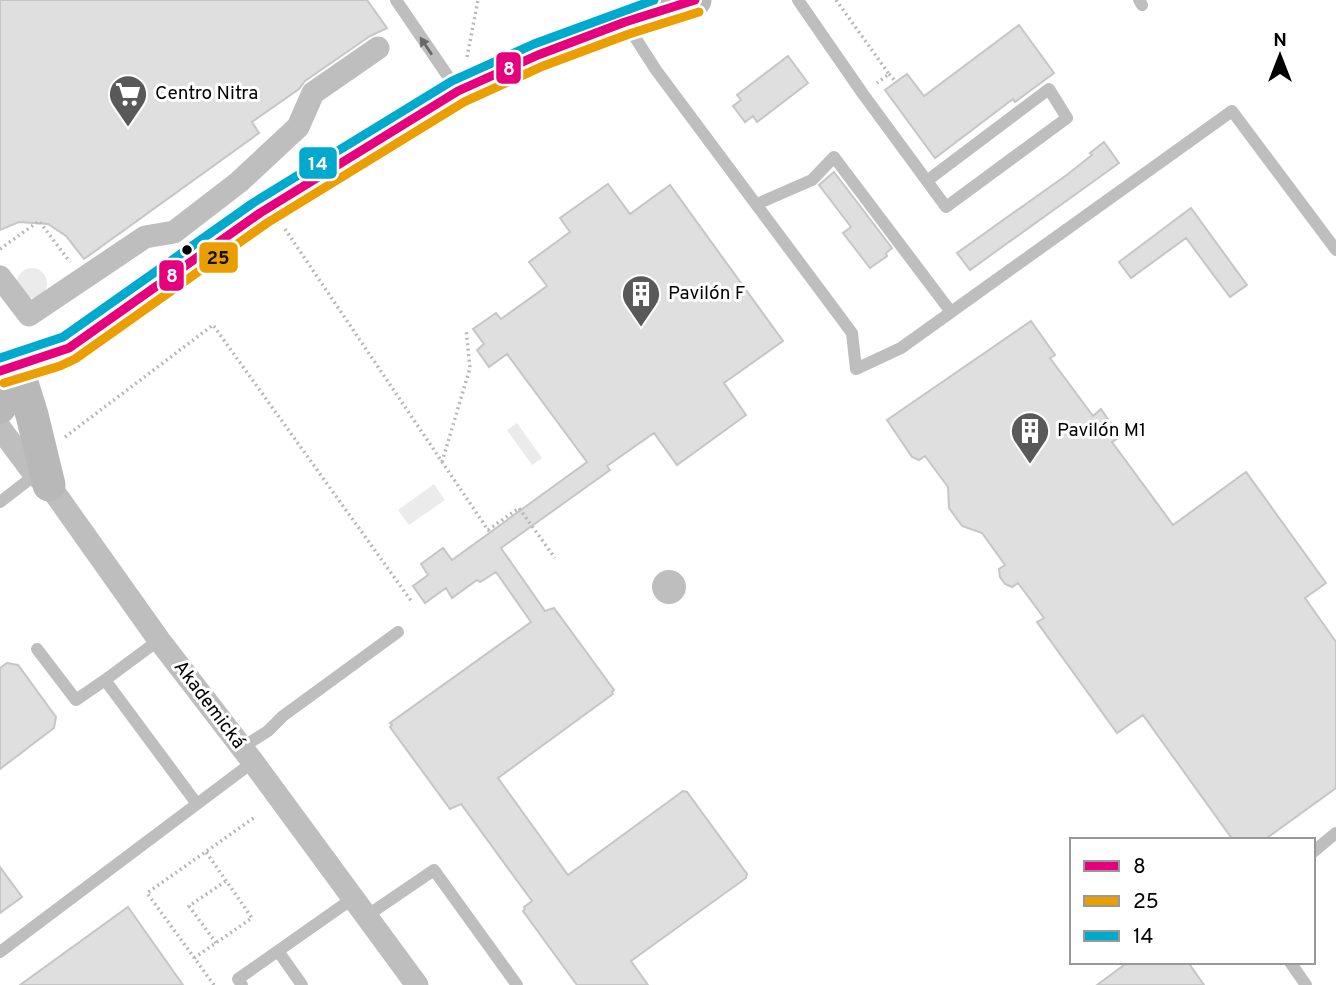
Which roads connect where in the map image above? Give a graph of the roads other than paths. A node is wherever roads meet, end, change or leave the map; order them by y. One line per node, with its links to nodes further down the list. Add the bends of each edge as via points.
1 (396, 0): 6 (lane, one-way to 1)
2 (695, 0): 4 (street)
3 (799, 0): 7 (lane)
4 (625, 22): 6 (street); 8 (lane)
5 (378, 48): 10 (street, via 313,93 298,127 239,182 174,232 145,237 29,315)
6 (458, 91): 12 (street, via 260,213)
7 (928, 180): 7 (lane, via 1049,89 1066,118 946,207)
8 (757, 204): 11 (lane, via 812,180 834,157); 11 (lane, via 852,333 856,369 901,348)
9 (1336, 250): 11 (lane, via 1232,111)
10 (0, 277)
11 (951, 312)
12 (56, 355): 13 (street); 15 (street)
13 (6, 365): 14 (street); 15 (street)
14 (0, 407)
15 (32, 415): 17 (street)
16 (0, 428): 17 (street, Akademická)
17 (42, 480): 18 (lane); 20 (street, Akademická)
18 (0, 502)
19 (398, 632): 23 (lane, via 283,716)
20 (159, 640): 22 (lane); 23 (street, Akademická)
21 (37, 649): 22 (lane, via 76,700)
22 (105, 680): 24 (lane)
23 (247, 755): 24 (lane); 27 (street, Akademická)
24 (197, 804): 29 (lane)
25 (1336, 833): 26 (lane)
26 (1315, 850)
27 (359, 908): 28 (lane); 33 (street, Akademická); 34 (lane, via 434,870)
28 (278, 951): 31 (lane, via 238,979); 32 (lane)
29 (0, 952)
30 (1291, 964): 35 (lane)
31 (242, 985)
32 (302, 985)
33 (417, 985)
34 (517, 985)
35 (1306, 985)

